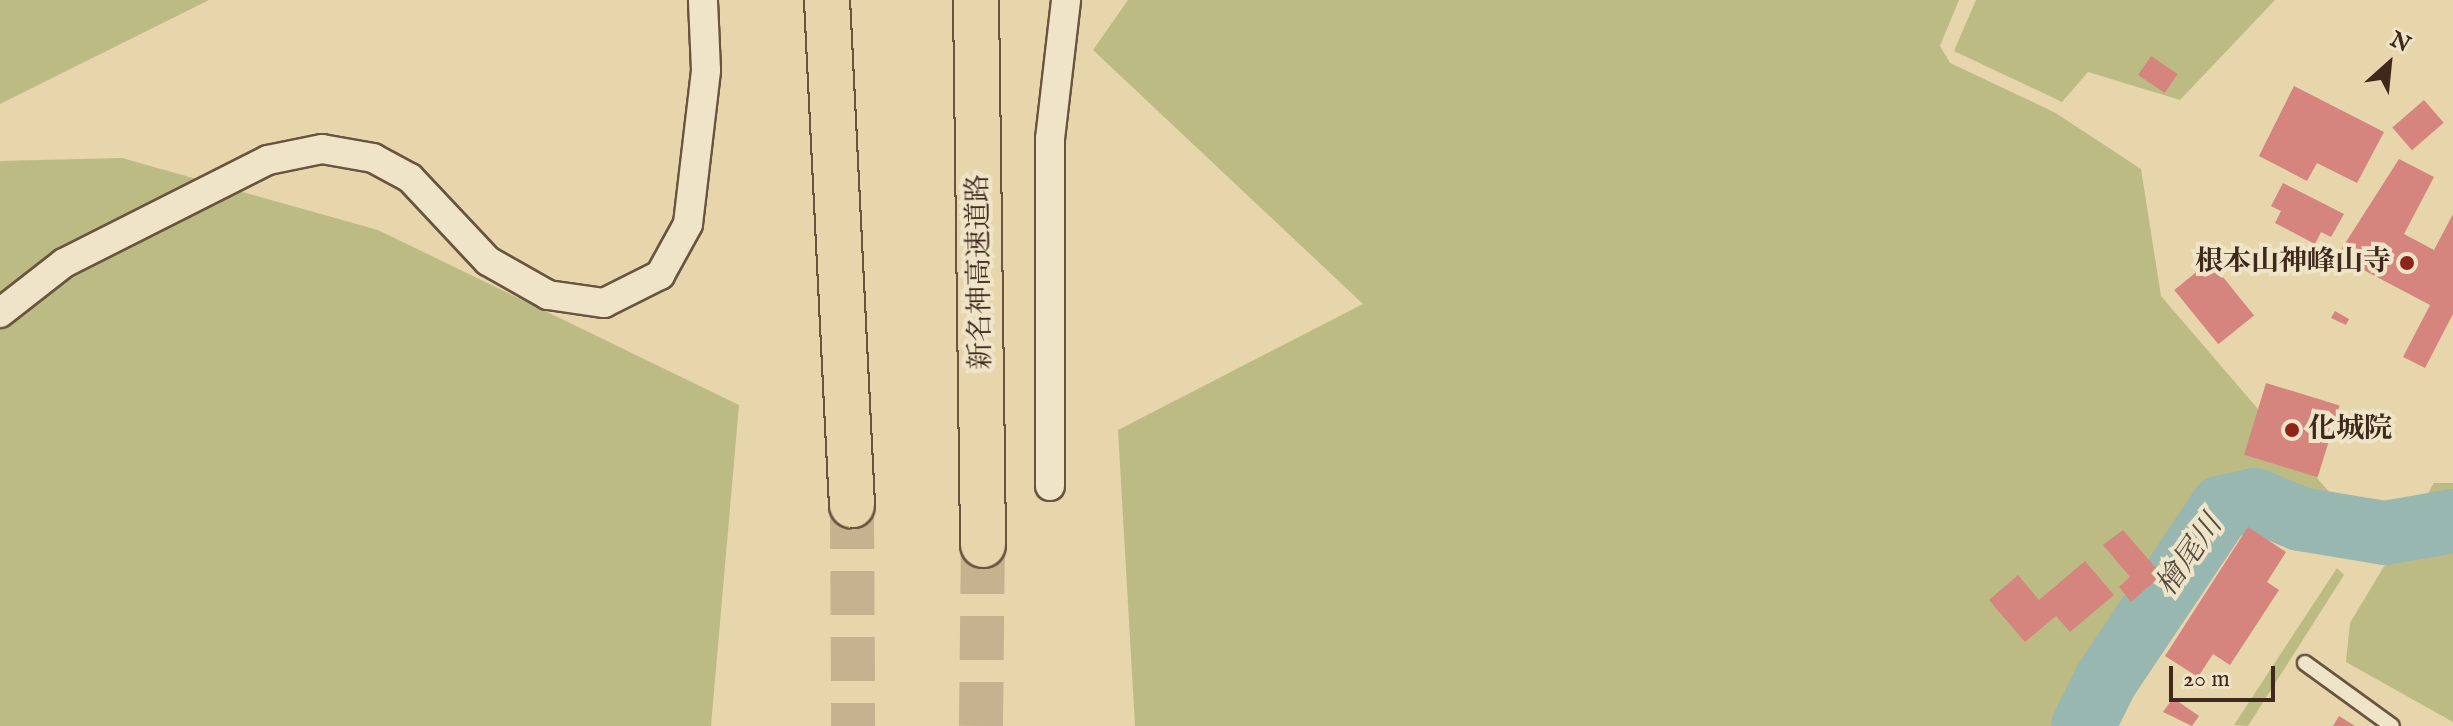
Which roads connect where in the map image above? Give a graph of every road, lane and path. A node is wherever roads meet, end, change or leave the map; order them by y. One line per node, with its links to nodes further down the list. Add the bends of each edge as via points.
1 (703, 0): 5 (street, via 706,70 688,224 660,275 604,303 536,288 488,261 410,178 373,158 322,149 268,160 64,263)
2 (827, 0): 7 (highway)
3 (976, 0): 8 (highway, 新名神高速道路)
4 (1066, 0): 6 (street, via 1050,139)
5 (0, 313)
6 (1050, 486)
7 (852, 505)
8 (983, 545)
9 (2305, 663): 10 (lane)
10 (2392, 726)

